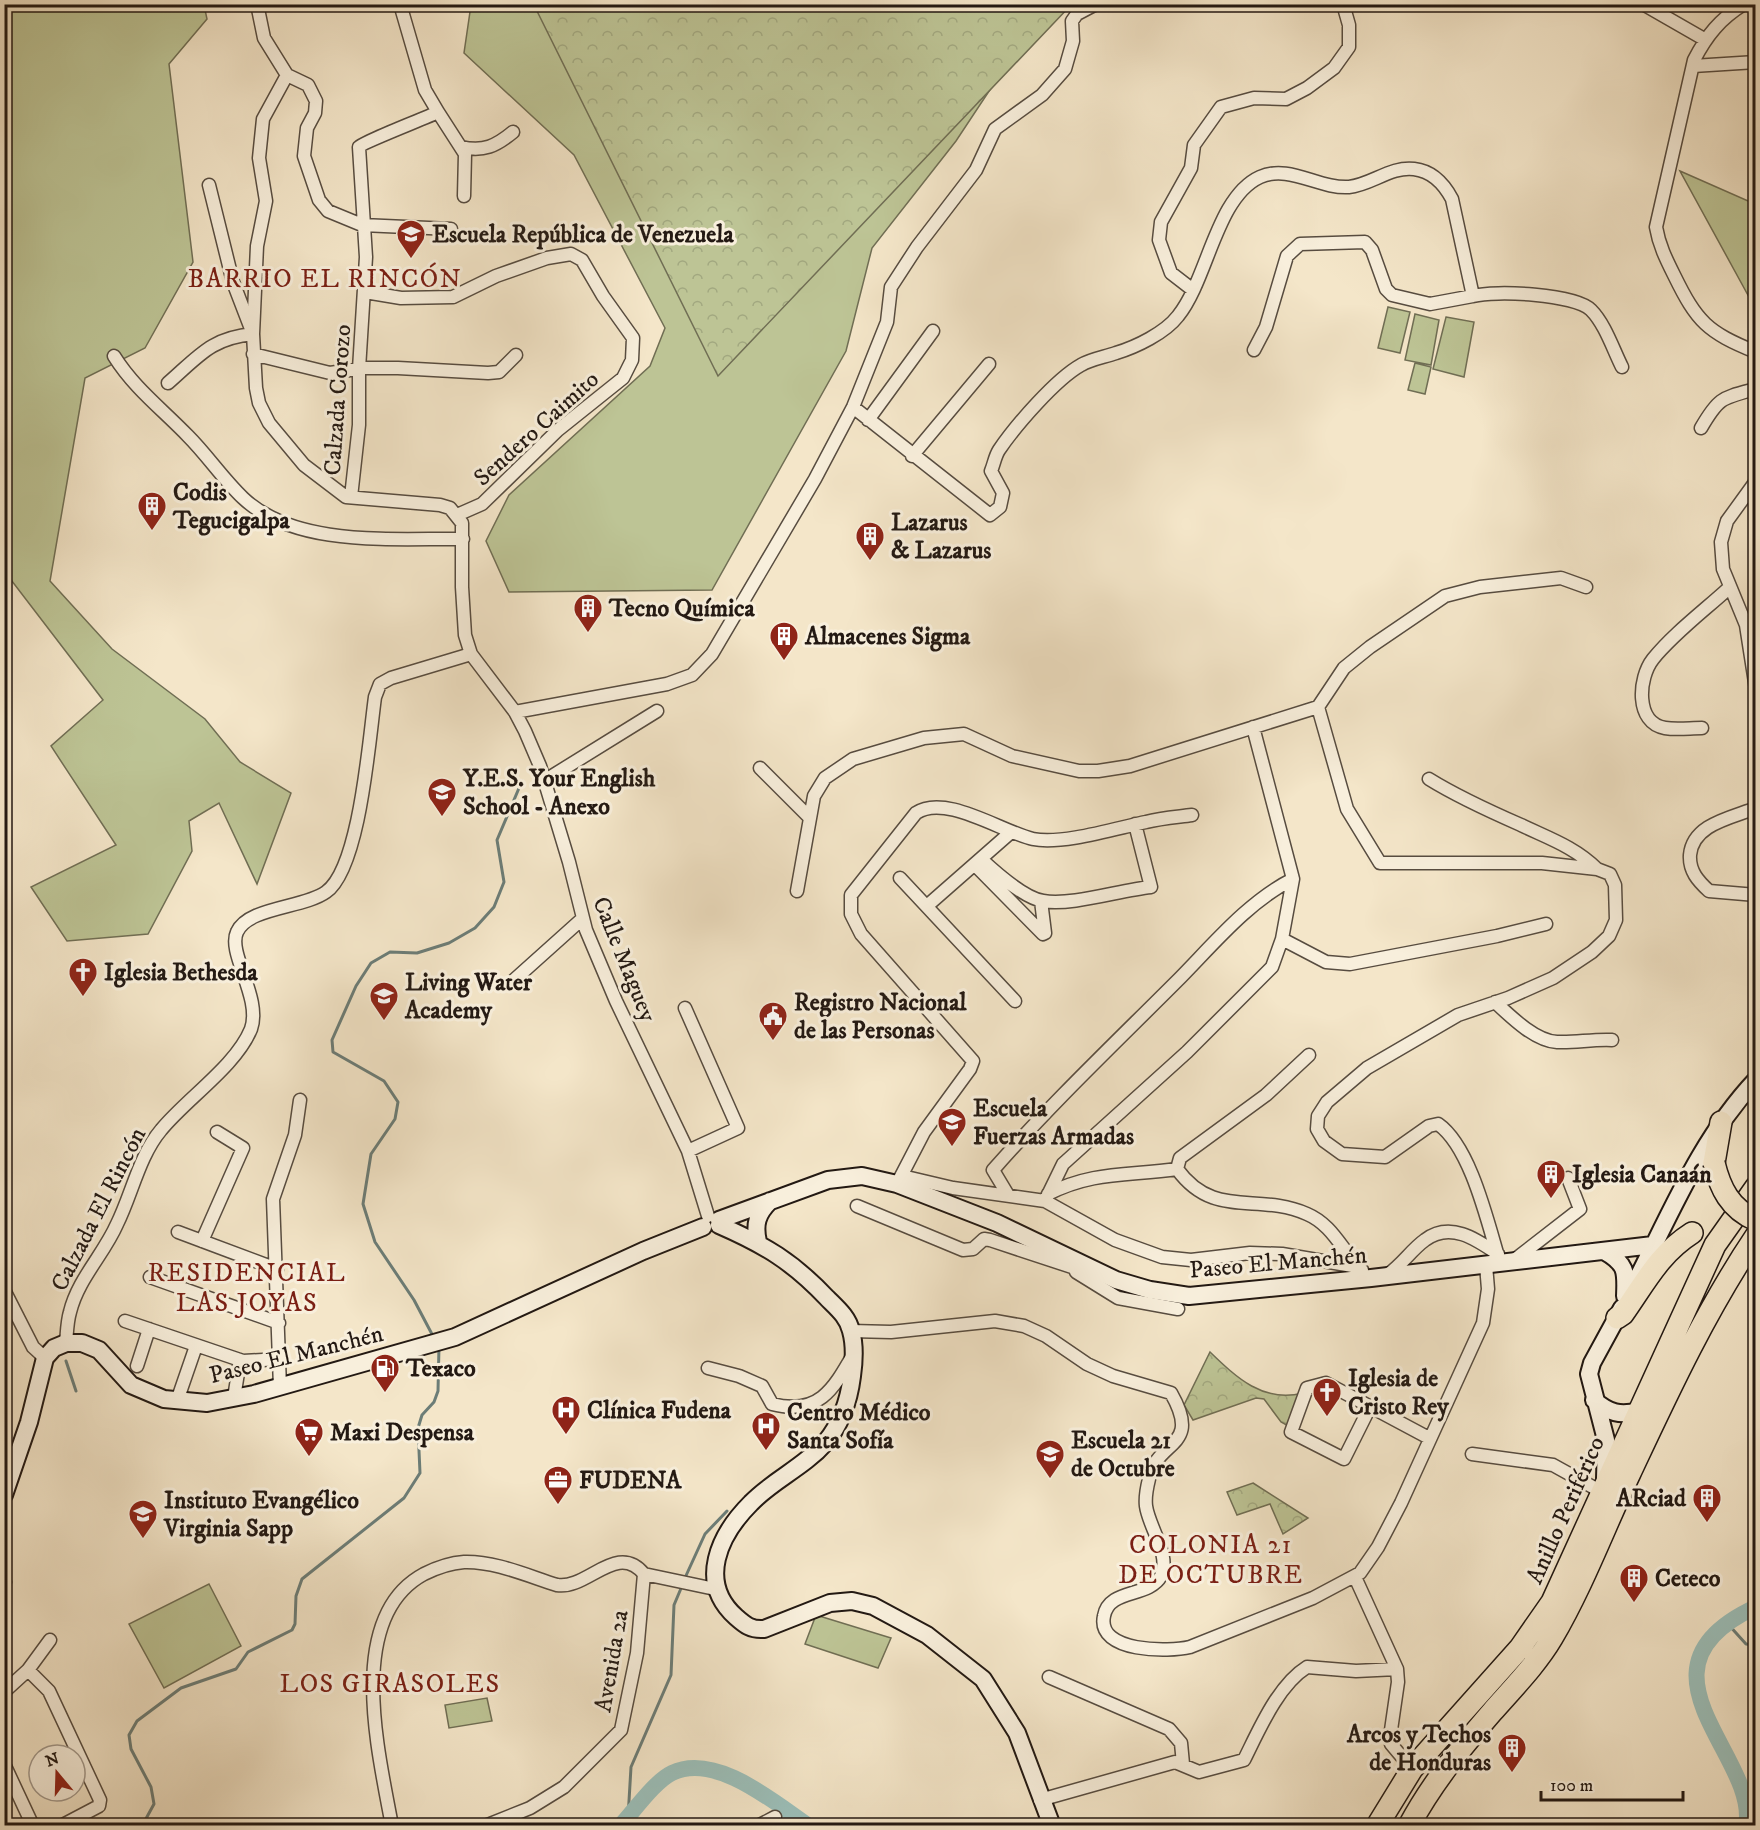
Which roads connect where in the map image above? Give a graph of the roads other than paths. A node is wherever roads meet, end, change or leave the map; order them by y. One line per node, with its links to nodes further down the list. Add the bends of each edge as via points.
1 (257, 4): 10 (street, via 264,38)
2 (400, 4): 11 (street, via 425,90)
3 (1096, 4): 33 (street, via 1072,21 1065,69 1042,95 995,129 976,170 891,287 886,322)
4 (1343, 4): 18 (street, via 1349,25 1349,47 1334,68 1286,99 1254,98 1221,107 1194,145 1191,168 1161,222 1159,240 1171,273)
5 (1643, 4): 7 (street)
6 (1744, 4): 7 (street, via 1723,17)
7 (1704, 39): 9 (street)
8 (1755, 62): 9 (street)
9 (1693, 66): 24 (street, via 1658,212 1659,244 1691,310 1725,340)
10 (287, 75): 16 (street, via 308,85 316,101 307,128 304,156 319,200 328,211); 22 (street, via 263,119 259,158 266,201 257,246)
11 (438, 112): 13 (street); 16 (street, Calzada Corozo, via 359,147)
12 (513, 132): 13 (street, via 494,147)
13 (461, 147): 15 (street, via 466,163)
14 (209, 185): 22 (street, via 233,282)
15 (465, 196)
16 (362, 225): 17 (street); 19 (street, Calzada Corozo)
17 (451, 229)
18 (1193, 290): 20 (street, via 1228,212 1243,188 1262,176 1284,172 1322,185 1350,187 1414,169 1430,174 1444,185 1452,199); 36 (street, via 1178,317 1152,336 1081,365 1044,396 998,452 992,471 1003,493 995,513 990,515)
19 (365, 292): 30 (street, Calzada Corozo); 39 (street, Sendero Caimito, via 401,298 453,297 496,276 565,254 582,260 628,330 634,345 623,378 558,430 482,504)
20 (1473, 296): 23 (street, via 1430,304 1397,297 1386,289 1372,250 1365,242 1299,244 1287,256 1266,327); 29 (street, via 1512,292 1586,306 1599,322)
21 (933, 332): 34 (street)
22 (253, 334): 25 (street); 31 (street, via 230,336 216,343)
23 (1254, 350)
24 (1755, 352)
25 (253, 354): 30 (street, via 330,373); 38 (street, via 256,388 268,423 304,465)
26 (516, 355): 30 (street, via 499,372 488,373)
27 (114, 356): 40 (street, via 130,381 188,435 242,497 274,518 332,535)
28 (989, 364): 36 (street)
29 (1622, 367)
30 (358, 369): 38 (street, Calzada Corozo, via 358,425)
31 (168, 383)
32 (1755, 388): 35 (street, via 1725,396)
33 (853, 407): 34 (street); 48 (street, via 729,630 692,675 667,684)
34 (868, 420): 36 (street)
35 (1701, 428)
36 (912, 456)
37 (1755, 481): 42 (street, via 1723,531 1724,569)
38 (351, 497): 39 (street, via 440,505)
39 (457, 514): 40 (street, Calle Maguey, via 462,523)
40 (462, 538): 43 (street, Calle Maguey, via 465,635)
41 (1586, 587): 46 (street, via 1561,578 1480,587 1445,596 1344,669)
42 (1730, 587): 44 (street, via 1746,625); 50 (street, via 1653,659 1643,683 1641,700 1653,723 1664,728)
43 (471, 654): 48 (street, Calle Maguey); 113 (street, Calzada El Rincón, via 381,684 375,698 357,825 336,883 318,898 246,921 236,932 235,948 248,982 253,1011 251,1028 230,1059 161,1129 147,1149 116,1227 79,1288 70,1312)
44 (1754, 667): 45 (street)
45 (1755, 689)
46 (1318, 707): 49 (street); 60 (street, via 1347,809 1380,863 1542,862)
47 (657, 711): 53 (street)
48 (515, 712): 53 (street, Calle Maguey)
49 (1253, 727): 56 (street, via 1179,752 1098,771 1079,771 1012,756 964,734 924,738 853,759 825,778 814,796); 62 (street)
50 (1702, 728)
51 (760, 768): 56 (street)
52 (1429, 779): 60 (street, via 1555,840)
53 (544, 781): 67 (street, Calle Maguey)
54 (1755, 808): 64 (street, via 1703,830 1691,846 1690,860 1692,872 1709,891)
55 (1192, 815): 57 (street)
56 (810, 818): 63 (street)
57 (1135, 824): 58 (street, via 1059,839 1036,840); 65 (street, via 1151,887 1059,902)
58 (1010, 833): 59 (street); 83 (street, via 963,813 942,807 924,808 851,895 851,914 861,934 973,1061 924,1132)
59 (979, 862): 65 (street); 65 (street, via 1043,934 1046,933); 66 (street)
60 (1597, 869): 72 (street, via 1610,874 1615,885 1616,920 1609,936 1553,978)
61 (900, 878): 66 (street)
62 (1293, 879): 69 (street); 85 (street, via 1274,889 1234,925 1019,1140 993,1170)
63 (797, 891)
64 (1755, 895)
65 (1041, 901)
66 (928, 905): 71 (street)
67 (582, 919): 70 (street); 80 (street, Calle Maguey, via 616,1001)
68 (1546, 924): 69 (street, via 1350,964 1326,962)
69 (1282, 939): 86 (street, via 1272,968 1261,981 1063,1164)
70 (514, 980)
71 (1015, 1001)
72 (1495, 1002): 74 (street, via 1524,1028 1555,1042); 98 (street, via 1458,1015 1367,1068 1327,1102 1318,1116 1317,1129 1324,1141 1342,1154 1386,1157 1429,1126 1438,1124 1446,1130 1468,1169)
73 (685, 1008): 80 (street, via 738,1128)
74 (1612, 1040)
75 (1308, 1055): 81 (street, via 1266,1095 1180,1158)
76 (1755, 1080): 78 (street)
77 (300, 1100): 101 (street, via 296,1135 273,1199)
78 (1721, 1122): 89 (highway, bridge, via 1714,1163 1719,1183 1728,1200 1743,1215); 95 (street)
79 (217, 1132): 93 (street, via 243,1148)
80 (688, 1151): 90 (street, Calle Maguey)
81 (1177, 1169): 86 (street, via 1121,1172 1070,1183); 99 (street, via 1187,1184 1203,1195 1224,1201 1270,1203 1308,1214 1329,1228)
82 (1568, 1178): 98 (street, via 1580,1209)
83 (900, 1180): 85 (street); 87 (street, Paseo El Manchén, via 862,1176 828,1180); 105 (street, Paseo El Manchén)
84 (1755, 1187): 127 (highway, Anillo Periférico, via 1715,1245)
85 (1008, 1196): 86 (street)
86 (1046, 1197): 99 (street, via 1115,1240 1162,1257 1191,1260 1250,1253 1282,1254)
87 (771, 1200): 90 (street, Paseo El Manchén); 94 (street, via 757,1218)
88 (857, 1206): 100 (street, via 963,1250 973,1249 984,1239)
89 (1755, 1220): 117 (highway, via 1717,1280)
90 (712, 1222): 94 (street); 122 (street, Paseo El Manchén, via 437,1342)
91 (178, 1232): 93 (street)
92 (1755, 1236): 117 (highway, Anillo Periférico)
93 (202, 1241): 101 (street)
94 (759, 1242): 112 (street, via 804,1274 842,1314)
95 (1653, 1245): 96 (street, Paseo El Manchén); 102 (street); 108 (highway, via 1700,1232 1672,1245 1623,1314)
96 (1622, 1249): 97 (street, Paseo El Manchén); 102 (street, via 1632,1252)
97 (1604, 1251): 98 (street, Paseo El Manchén); 108 (street, via 1625,1268)
98 (1499, 1261): 104 (street, Paseo El Manchén); 104 (street, via 1478,1240 1458,1232 1439,1232); 128 (street, via 1483,1323)
99 (1358, 1267): 104 (street)
100 (1071, 1268): 105 (street); 107 (street, via 1118,1298)
101 (277, 1269): 110 (street)
102 (1640, 1274): 108 (street)
103 (150, 1277): 110 (street)
104 (1377, 1278): 105 (street, Paseo El Manchén, via 1189,1296)
105 (1116, 1280)
106 (4, 1290): 116 (street, via 33,1347)
107 (1178, 1309)
108 (1621, 1310): 124 (street, via 1592,1363 1589,1374)
109 (125, 1321): 111 (street)
110 (279, 1323): 118 (street)
111 (149, 1329): 114 (street); 121 (street)
112 (851, 1331): 115 (street); 133 (street, via 891,1332 995,1321 1024,1326 1113,1376 1171,1393 1182,1412 1181,1427 1175,1444 1158,1458 1149,1477 1146,1505 1164,1564 1157,1581 1108,1606 1104,1626 1113,1638 1152,1651 1190,1647)
113 (66, 1343): 116 (street); 121 (street, Paseo El Manchén, via 82,1343 99,1350)
114 (196, 1346): 119 (street); 125 (street)
115 (854, 1354): 120 (street, via 832,1391 810,1404 789,1408 772,1404 762,1386); 134 (street, via 851,1388 842,1417 826,1442 751,1502 729,1530 717,1558)
116 (45, 1358): 131 (street, via 26,1432)
117 (1686, 1358): 136 (highway, Anillo Periférico, via 1629,1474 1582,1585)
118 (279, 1359): 119 (street); 122 (street)
119 (240, 1360): 123 (street)
120 (708, 1368)
121 (134, 1376): 125 (street, Paseo El Manchén, via 164,1400)
122 (280, 1387): 123 (street, Paseo El Manchén)
123 (234, 1398): 125 (street, Paseo El Manchén, via 207,1403)
124 (1594, 1400): 127 (street, via 1613,1413); 130 (street, via 1607,1451)
125 (177, 1401)
126 (1370, 1407): 126 (street, via 1326,1383 1307,1388 1291,1432 1344,1459); 128 (street)
127 (1639, 1411): 130 (highway, Anillo Periférico)
128 (1430, 1438): 133 (street, via 1378,1547)
129 (1472, 1454): 130 (street, via 1553,1465)
130 (1602, 1487): 137 (highway, Anillo Periférico, via 1552,1602)
131 (4, 1495)
132 (644, 1574): 134 (street); 150 (street, via 633,1565 611,1563 580,1582 563,1586 488,1565 462,1562 430,1571 403,1590 390,1605 377,1647 374,1677 378,1745); 151 (street, Avenida 2a, via 637,1653 621,1730 564,1787 530,1808)
133 (1355, 1577): 138 (street)
134 (715, 1589): 145 (street, via 725,1607 745,1626 754,1629 764,1629 830,1603 852,1601 873,1606 927,1635 983,1679 1017,1733)
135 (50, 1640): 139 (street)
136 (1551, 1640): 156 (highway, via 1444,1760); 157 (highway, Anillo Periférico, via 1441,1772)
137 (1520, 1648): 144 (highway, Anillo Periférico); 155 (highway, via 1512,1666 1425,1763)
138 (1397, 1669): 143 (street, via 1307,1667 1267,1713 1244,1760 1199,1772); 144 (street, via 1391,1744)
139 (28, 1670): 141 (street); 147 (street, via 49,1690 100,1800)
140 (1049, 1677): 143 (street, via 1169,1729 1181,1743)
141 (5, 1691)
142 (4, 1764): 148 (street)
143 (1183, 1764): 145 (street, via 1175,1762 1128,1773)
144 (1412, 1769): 154 (highway, Anillo Periférico)
145 (1040, 1800): 153 (street)
146 (775, 1816): 152 (street)
147 (85, 1821): 149 (street)
148 (33, 1826)
149 (61, 1826)
150 (392, 1826)
151 (485, 1826)
152 (758, 1826)
153 (1052, 1826)
154 (1377, 1826)
155 (1386, 1826)
156 (1399, 1826)
157 (1409, 1826)

